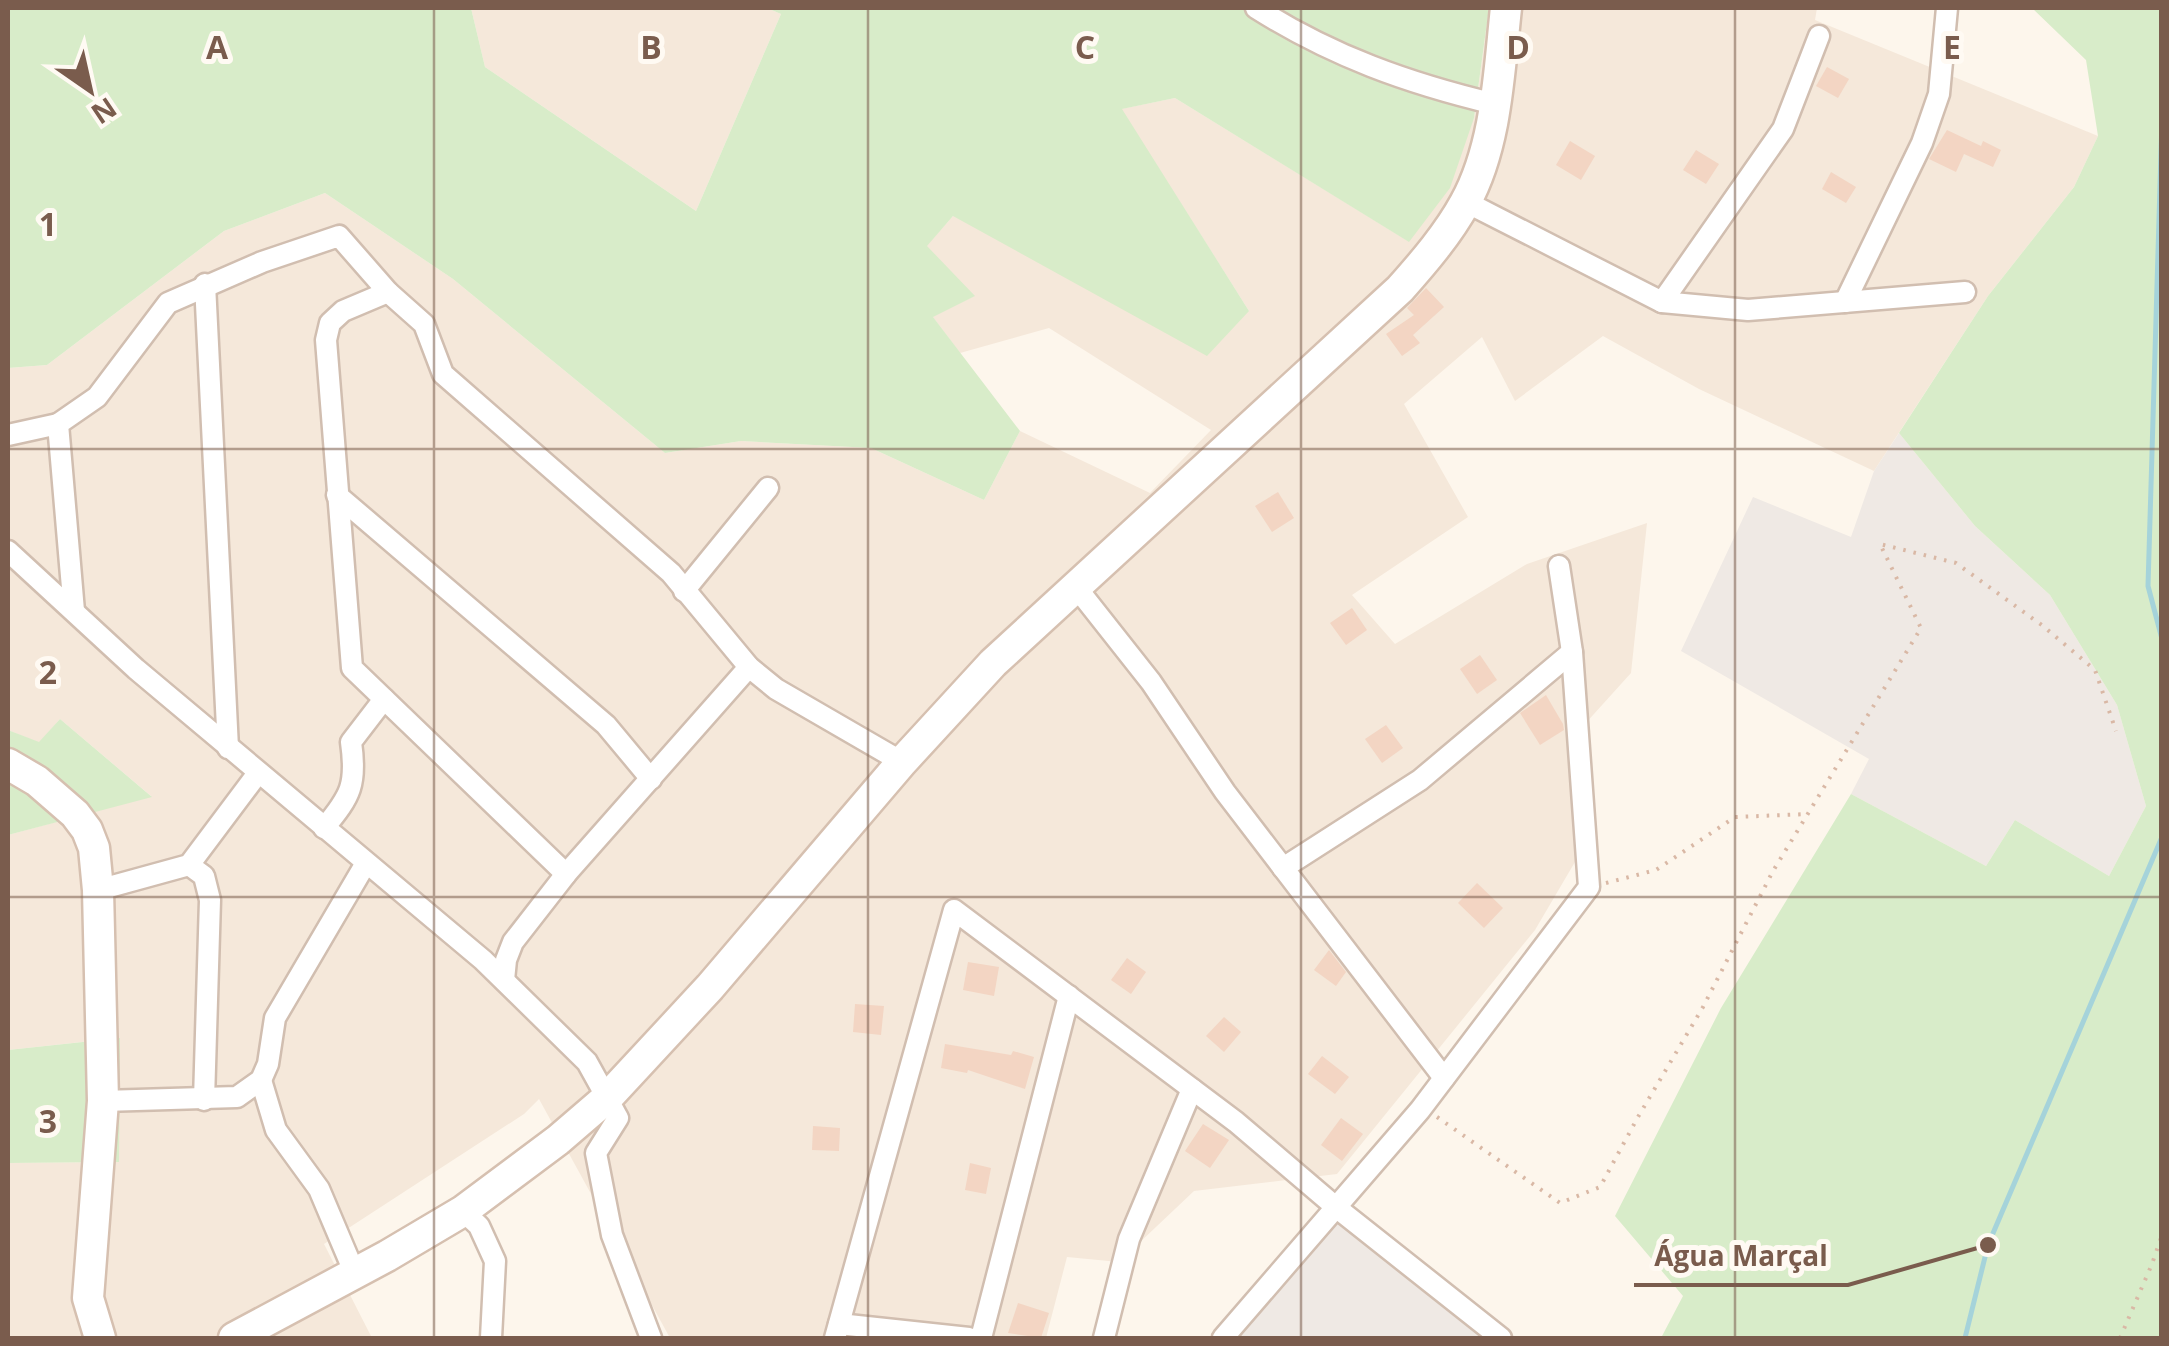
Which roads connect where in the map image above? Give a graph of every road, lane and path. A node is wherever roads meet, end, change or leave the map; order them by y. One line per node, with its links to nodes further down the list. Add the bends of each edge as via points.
1 (1256, 8): 5 (street, via 1320,46 1420,86)
2 (1506, 8): 5 (street)
3 (1947, 8): 11 (street, via 1939,94)
4 (1819, 36): 10 (street, via 1783,129)
5 (1494, 104): 6 (street)
6 (1466, 202): 10 (street); 18 (street, via 1400,289)
7 (205, 284): 8 (street, via 338,236); 12 (street, via 168,303 97,397); 25 (street)
8 (388, 292): 15 (street, via 330,322); 19 (street, via 424,324 443,374 671,572)
9 (1965, 292): 11 (street)
10 (1662, 302): 11 (street, via 1748,310)
11 (1845, 302)
12 (58, 424): 13 (street); 20 (street)
13 (8, 435)
14 (768, 488): 19 (street)
15 (338, 495): 23 (street, via 352,668); 29 (street, via 606,725)
16 (8, 551): 20 (street)
17 (1559, 566): 21 (street)
18 (1076, 587): 26 (street, via 993,663); 34 (street)
19 (684, 591): 22 (street)
20 (74, 612): 25 (street)
21 (1572, 652): 34 (street, via 1420,780); 36 (street)
22 (749, 667): 26 (street); 29 (street)
23 (384, 699): 31 (street, via 351,742 352,787); 35 (street)
24 (2116, 731): 30 (path, via 2095,670 2043,626 1956,563 1880,544 1921,628)
25 (228, 748): 28 (street)
26 (902, 762): 43 (street)
27 (8, 764): 37 (street, via 37,781 87,830)
28 (258, 773): 31 (street); 33 (street)
29 (651, 779): 35 (street)
30 (1808, 814): 36 (path, via 1735,817 1656,870); 46 (path, via 1600,1187 1560,1203)
31 (324, 828): 32 (street)
32 (366, 863): 38 (street); 41 (street, via 275,1018)
33 (189, 864): 37 (street); 44 (street, via 204,876 210,900)
34 (1284, 868): 40 (street)
35 (566, 874): 38 (street, via 513,942)
36 (1589, 887): 40 (street)
37 (98, 890): 45 (street)
38 (504, 980): 43 (street, via 587,1062)
39 (1069, 996): 42 (street); 51 (street, via 954,910); 57 (street)
40 (1444, 1078): 46 (street)
41 (261, 1080): 44 (street, via 237,1097); 50 (street, via 276,1130 319,1189)
42 (1192, 1089): 47 (street); 58 (street, via 1129,1239)
43 (608, 1097): 48 (street); 55 (street, via 618,1118 596,1153 612,1236)
44 (204, 1100): 45 (street)
45 (103, 1101): 52 (street, via 88,1298)
46 (1420, 1110): 47 (street)
47 (1337, 1208): 59 (street); 60 (street)
48 (463, 1211): 50 (street); 54 (street, via 480,1226 495,1261)
49 (2162, 1235): 61 (path)
50 (355, 1274): 53 (street)
51 (837, 1331): 56 (street)
52 (100, 1338)
53 (234, 1338)
54 (492, 1338)
55 (651, 1338)
56 (969, 1338)
57 (981, 1338)
58 (1104, 1338)
59 (1223, 1338)
60 (1501, 1338)
61 (2120, 1338)

